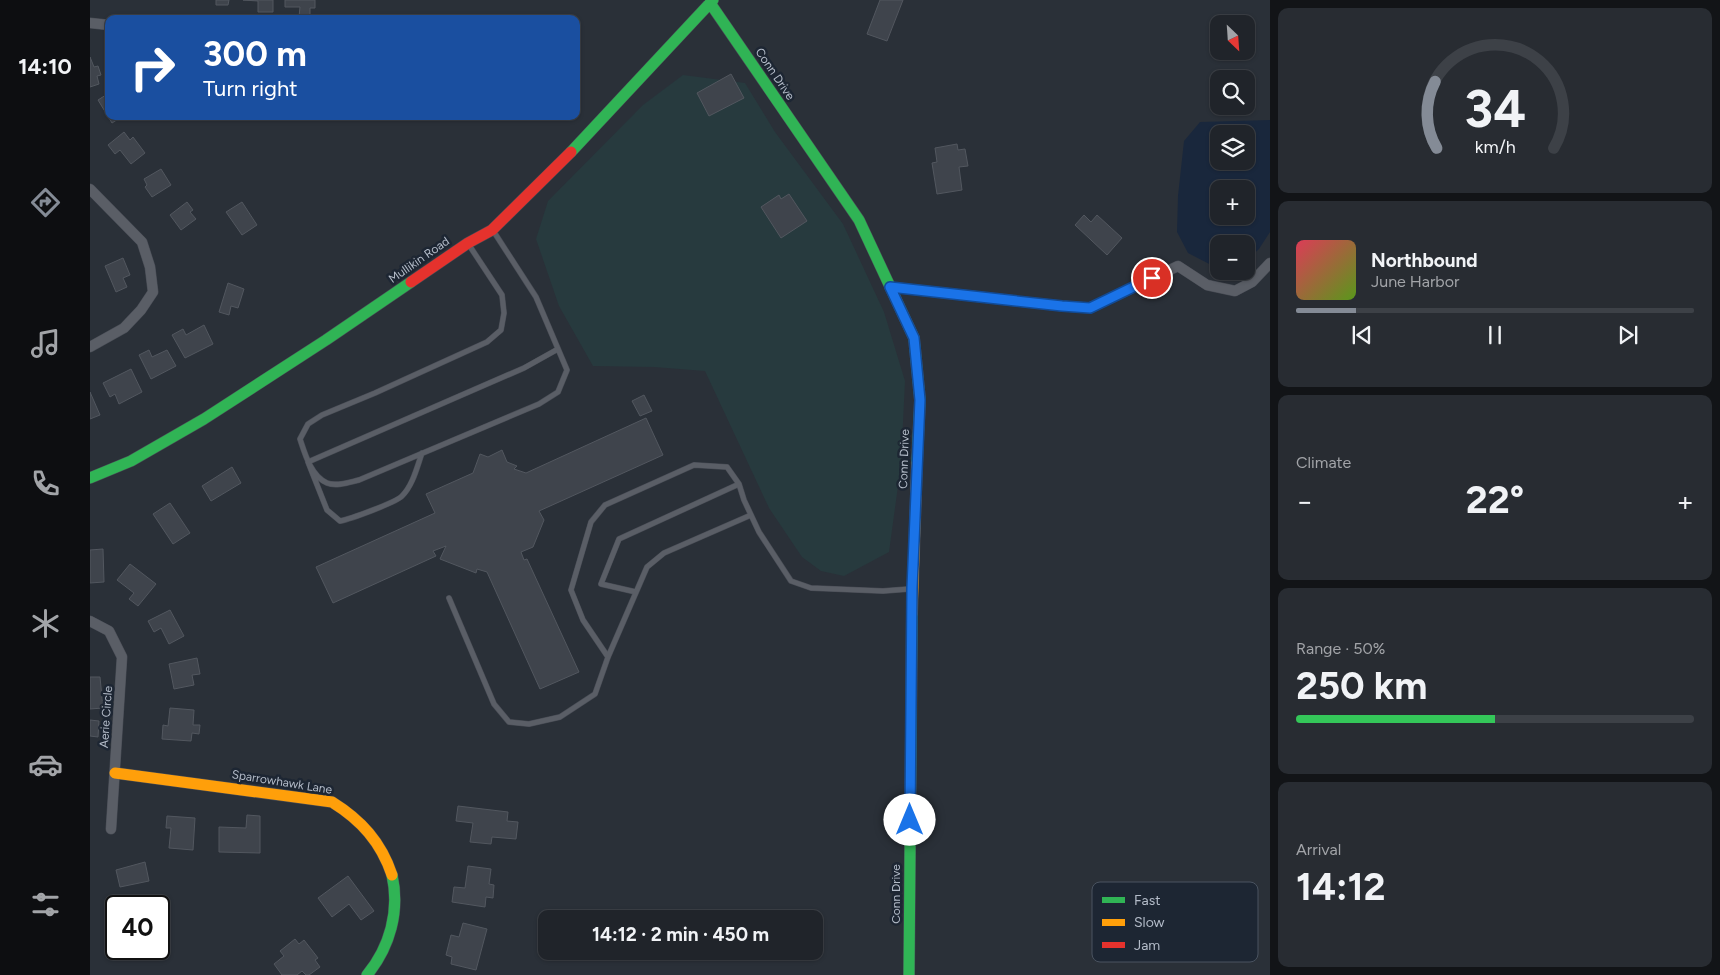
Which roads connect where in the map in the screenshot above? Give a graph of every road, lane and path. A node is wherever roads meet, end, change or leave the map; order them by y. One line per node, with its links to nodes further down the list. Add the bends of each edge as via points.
1 (711, 1): 5 (street, Mullikin Road, via 551,173); 8 (street, Conn Drive, via 859,220)
2 (90, 23): 3 (street)
3 (105, 25)
4 (90, 189): 9 (street, via 142,242 153,292 124,328)
5 (492, 230): 6 (street, Mullikin Road); 10 (lane, via 536,298)
6 (468, 243): 12 (lane, via 502,295 504,314 501,330 488,342 308,424 300,439); 13 (street, Mullikin Road, via 204,419 131,461)
7 (1270, 263): 8 (street, via 1252,282 1235,291 1207,285 1178,266 1090,308)
8 (890, 287): 16 (street, Conn Drive, via 914,338 920,400)
9 (90, 346)
10 (558, 349): 11 (lane, via 567,370 558,392 539,404); 12 (lane, via 524,368)
11 (422, 453): 12 (lane, via 360,480 340,484 328,484); 12 (lane, via 411,484 401,497 350,520 340,521 327,510)
12 (308, 462)
13 (90, 478)
14 (739, 484): 15 (lane); 17 (lane, via 619,539 601,584); 20 (lane, via 727,467 694,465 605,505 591,522 571,590 584,620)
15 (751, 515): 16 (lane, via 791,581 811,588 836,590); 17 (lane, via 664,553 647,567)
16 (912, 588): 24 (street, Conn Drive)
17 (636, 592): 20 (lane)
18 (449, 598): 20 (lane, via 494,704 509,722 529,724 560,717 595,694)
19 (90, 621): 21 (street, Aerie Circle, via 109,631 122,657)
20 (608, 657)
21 (115, 773): 22 (street, Aerie Circle); 23 (street, Sparrowhawk Lane, via 332,802 355,818 372,837 388,864 395,894 393,930 376,966)
22 (111, 829)
23 (367, 975)
24 (909, 975)

